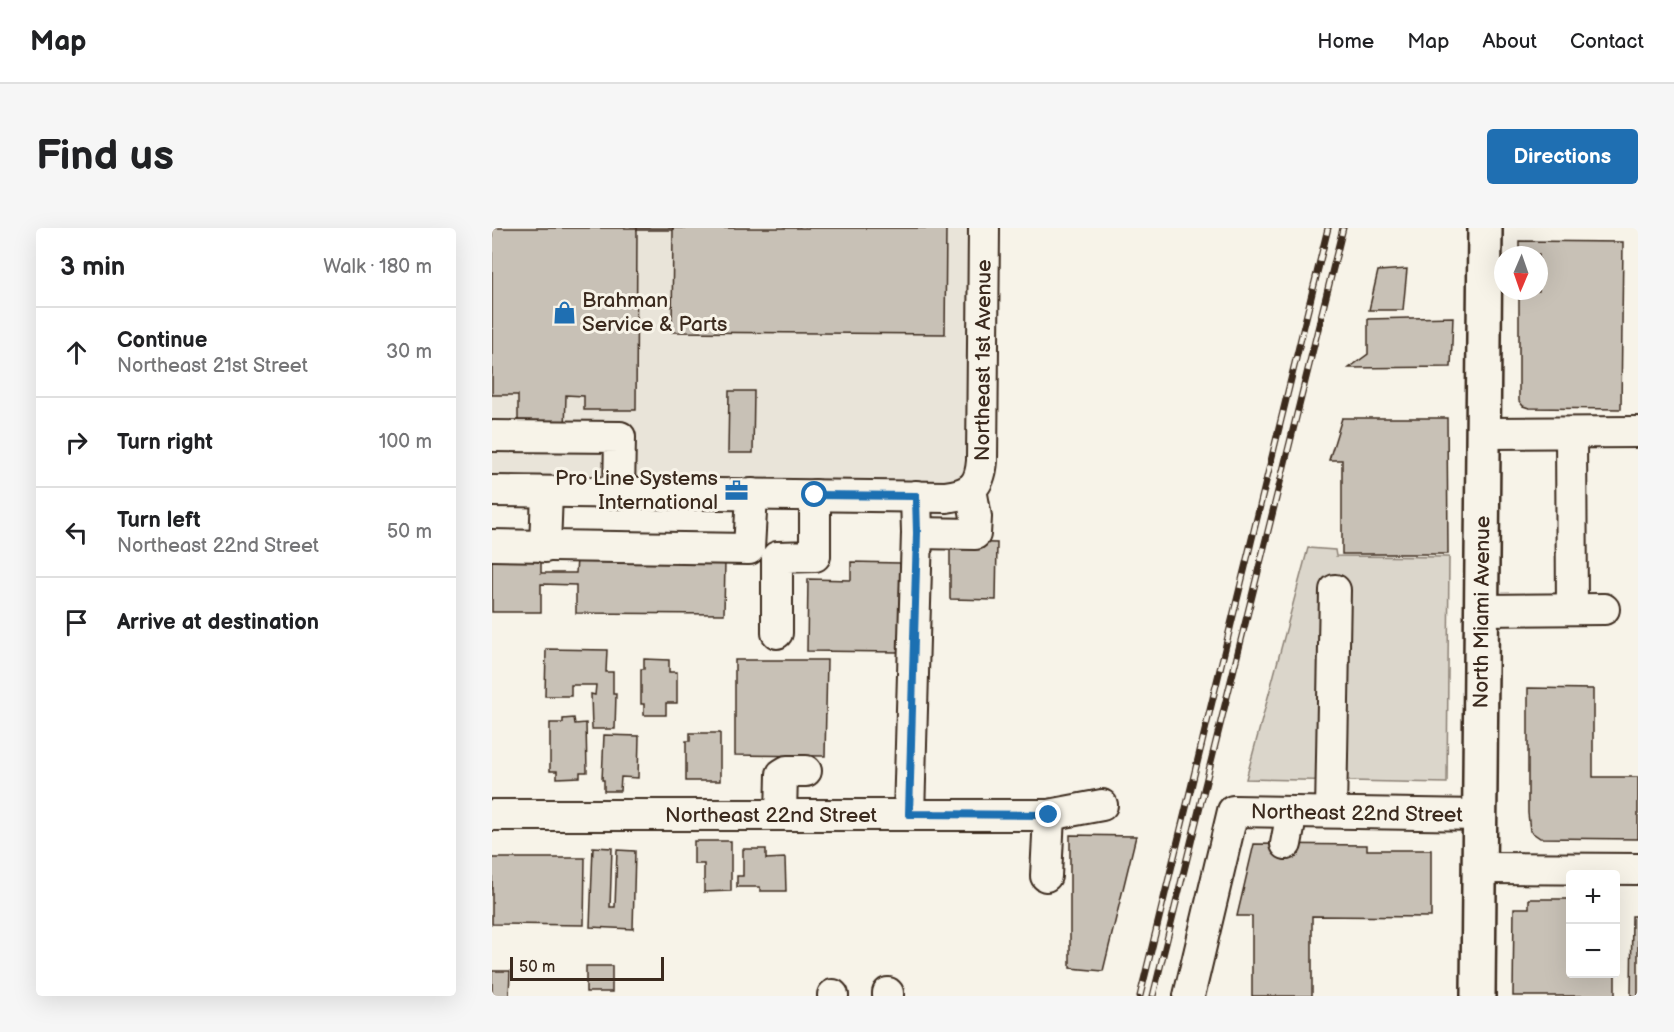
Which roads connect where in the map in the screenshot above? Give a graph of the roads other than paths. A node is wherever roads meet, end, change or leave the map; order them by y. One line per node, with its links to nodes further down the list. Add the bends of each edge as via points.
1 (984, 228): 7 (street, Northeast 1st Avenue, via 982,461)
2 (1485, 228): 4 (main road, North Miami Avenue)
3 (1638, 432): 5 (street)
4 (1484, 433): 5 (street); 20 (main road, North Miami Avenue)
5 (1572, 433): 18 (street)
6 (492, 436): 10 (street, via 620,437)
7 (971, 489): 13 (street, via 946,497); 14 (street, via 975,534)
8 (492, 491): 9 (street)
9 (547, 492): 10 (street); 16 (street)
10 (620, 493): 11 (street)
11 (752, 494): 12 (street); 16 (street, via 749,549)
12 (815, 495): 13 (street); 21 (street, via 815,556 777,557)
13 (916, 496): 14 (street)
14 (917, 533): 27 (street)
15 (492, 545): 16 (street)
16 (545, 547)
17 (1335, 590): 25 (street)
18 (1572, 609): 19 (street); 20 (street)
19 (1604, 609)
20 (1482, 610): 30 (main road, North Miami Avenue)
21 (777, 633)
22 (806, 771): 26 (street, via 782,774)
23 (1102, 804): 29 (street, Northeast 22nd Street)
24 (1292, 812): 25 (street, Northeast 22nd Street); 31 (street); 35 (street, Northeast 22nd Street, via 1233,811)
25 (1331, 813): 30 (street, Northeast 22nd Street)
26 (781, 814): 27 (street, Northeast 22nd Street); 28 (street, Northeast 22nd Street)
27 (909, 814): 29 (street, Northeast 22nd Street)
28 (492, 815)
29 (1049, 815): 34 (street)
30 (1480, 815): 32 (main road, North Miami Avenue)
31 (1286, 844)
32 (1480, 868): 33 (street); 36 (main road, North Miami Avenue)
33 (1638, 868)
34 (1046, 876)
35 (1189, 996)
36 (1478, 996)

